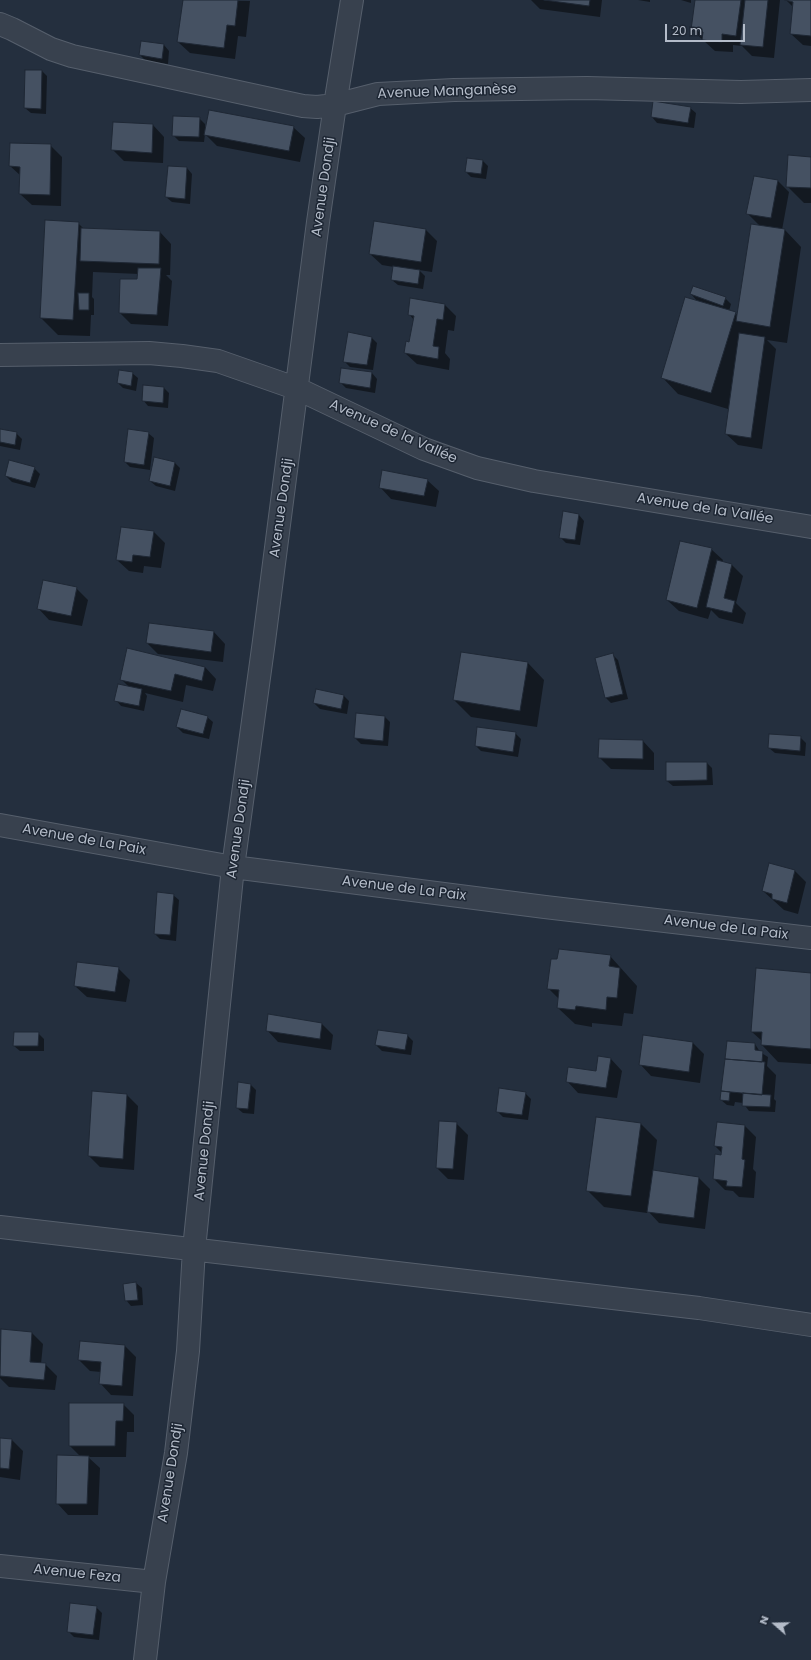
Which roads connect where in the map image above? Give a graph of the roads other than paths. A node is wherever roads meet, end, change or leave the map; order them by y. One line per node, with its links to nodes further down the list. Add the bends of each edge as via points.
1 (352, 0): 4 (street, Avenue Dondji)
2 (0, 24): 4 (street, Avenue Manganèse, via 51,50 72,56 294,105)
3 (811, 90): 4 (street, Avenue Manganèse, via 454,90 367,95)
4 (335, 105): 6 (street, Avenue Dondji)
5 (0, 355): 6 (street, Avenue de la Vallée, via 149,353 182,356 218,361)
6 (298, 389): 7 (street, Avenue de la Vallée, via 424,449 477,468 550,484); 9 (street, Avenue Dondji)
7 (811, 527)
8 (0, 825): 9 (street, Avenue de La Paix)
9 (233, 867): 10 (street, Avenue de La Paix); 12 (street, Avenue Dondji)
10 (811, 938)
11 (0, 1227): 12 (street)
12 (194, 1249): 13 (street, via 699,1308); 15 (street, Avenue Dondji, via 188,1351 176,1452)
13 (811, 1325)
14 (0, 1566): 15 (street, Avenue Feza)
15 (154, 1582): 16 (street, Avenue Dondji)
16 (145, 1660)

